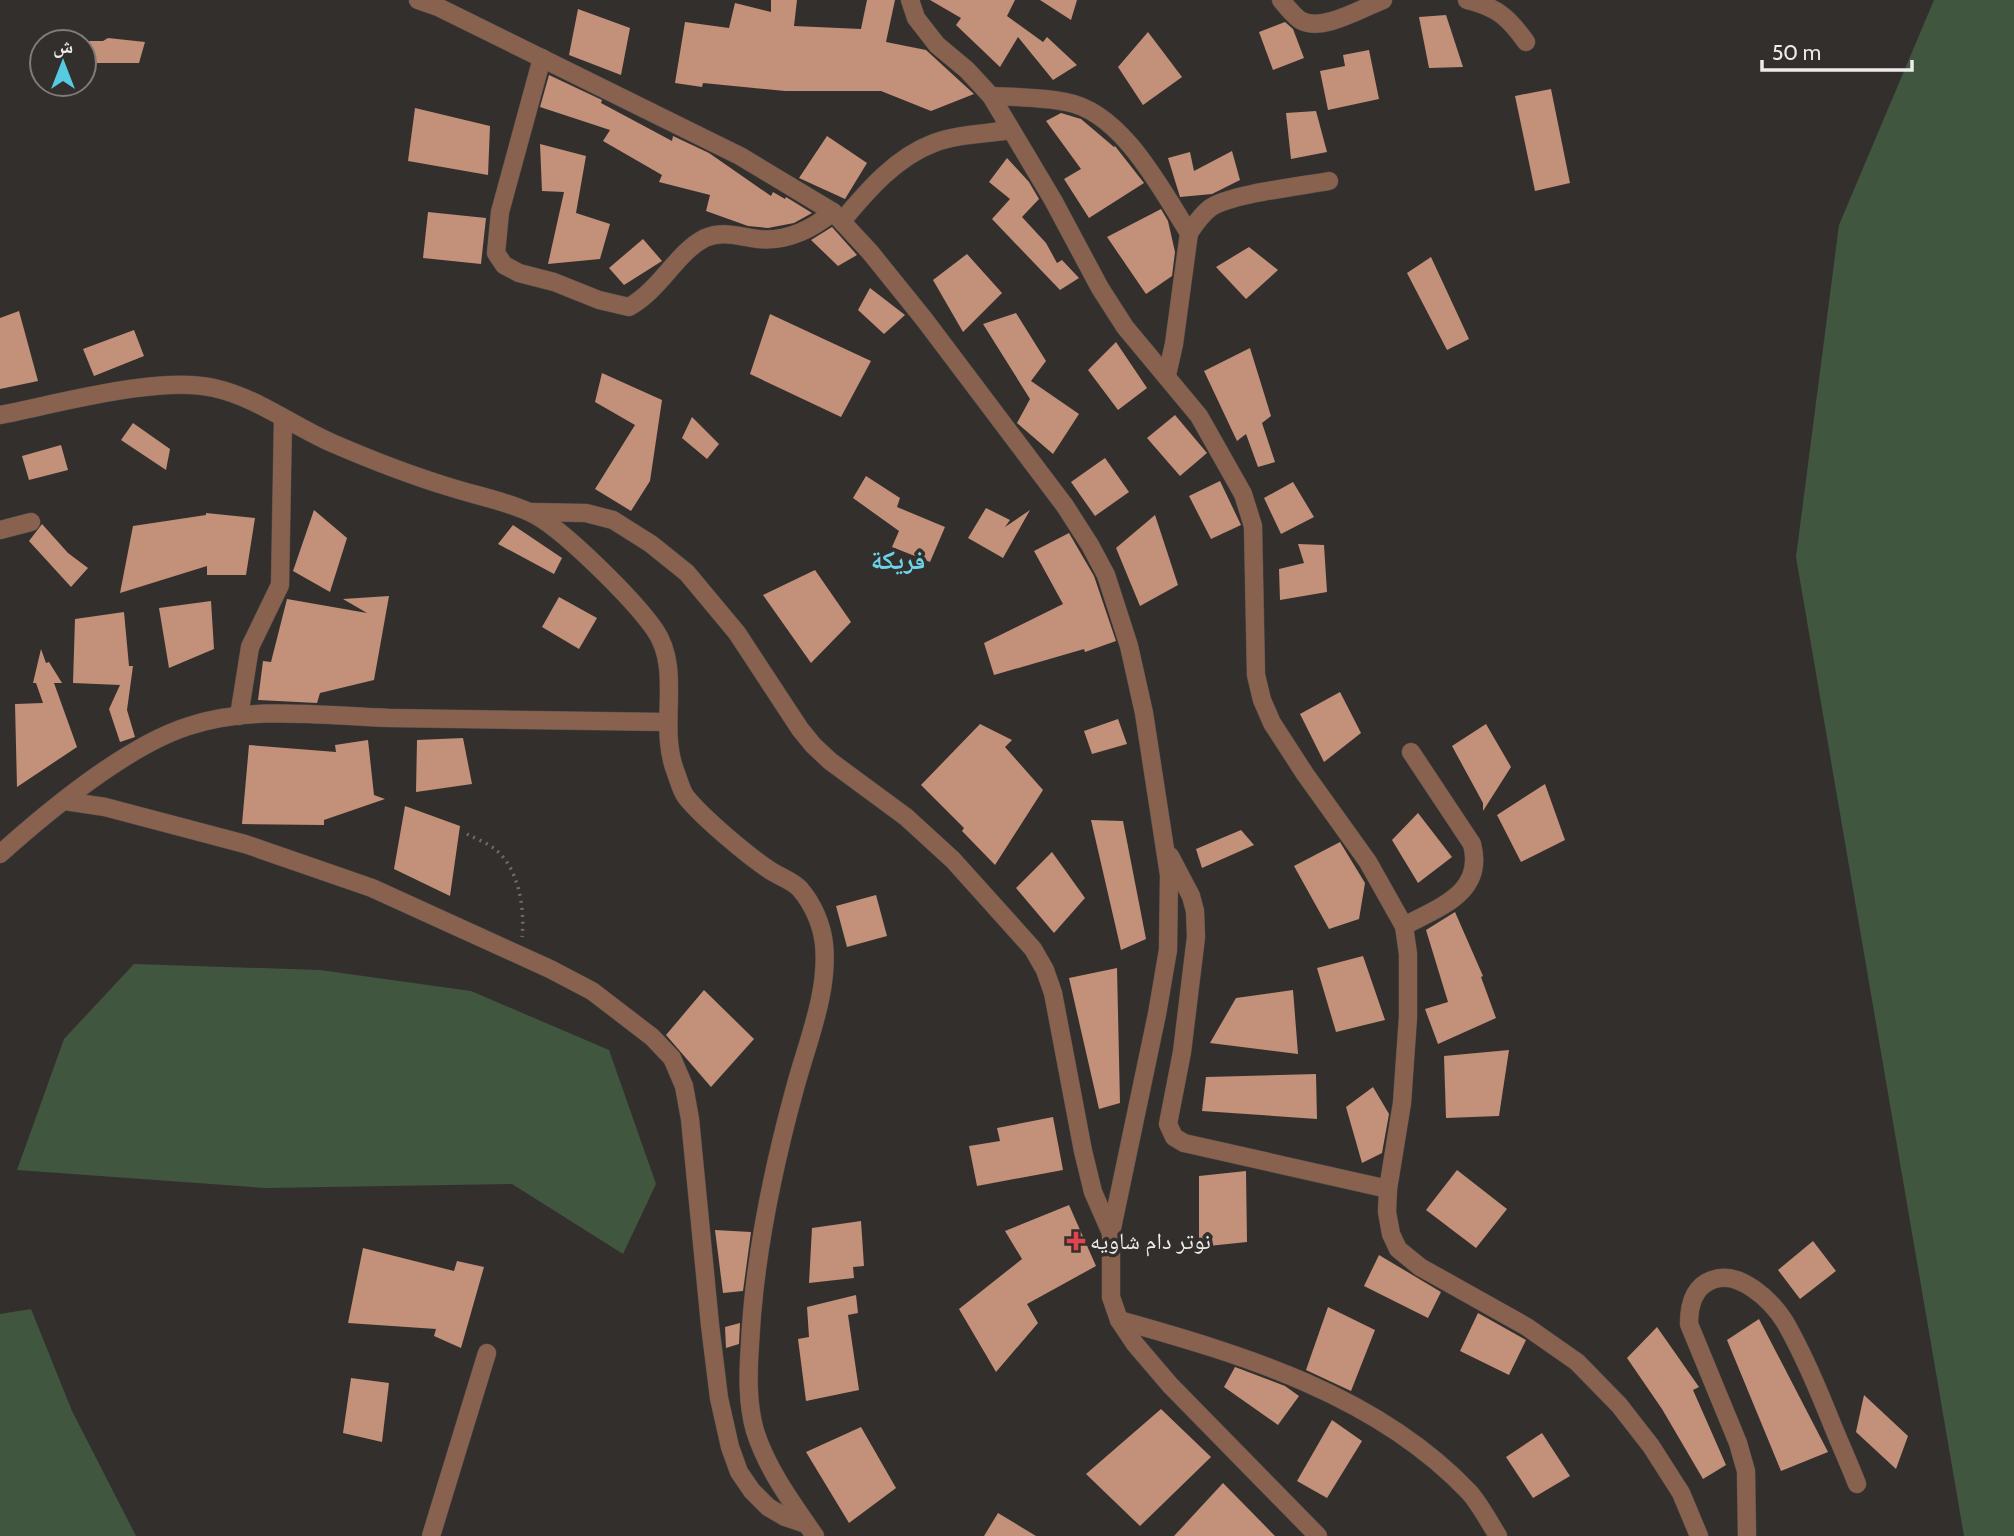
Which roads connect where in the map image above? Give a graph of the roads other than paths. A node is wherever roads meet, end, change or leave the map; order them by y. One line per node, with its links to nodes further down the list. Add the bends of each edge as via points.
1 (418, 0): 7 (street)
2 (910, 0): 8 (street, via 916,19 937,45)
3 (1281, 0): 4 (street, via 1300,20 1316,24)
4 (1383, 0)
5 (1467, 0): 6 (street, via 1510,19)
6 (1526, 42)
7 (542, 58): 11 (street, via 740,156); 11 (street, via 500,212 496,253 504,265 629,307 643,299 687,250 706,238 729,233 786,238)
8 (991, 96): 9 (street); 12 (street, via 1068,102 1110,125 1152,173)
9 (1010, 130): 11 (street, via 944,141 915,153); 13 (street, via 1100,288)
10 (1329, 181): 12 (street, via 1230,199 1212,206)
11 (838, 217): 23 (street, via 924,319 1065,506 1106,575 1144,713)
12 (1189, 233): 13 (street)
13 (1167, 375): 25 (street, via 1199,416 1234,475 1253,526 1256,675 1262,700 1272,723 1368,862)
14 (0, 415): 15 (street, via 132,390 188,385 247,399)
15 (283, 419): 16 (street, via 382,464); 19 (street, via 280,584 250,647)
16 (531, 512): 20 (street, via 578,549 657,633 670,681); 27 (street, via 586,513 613,520 687,573 737,633 813,745 953,860 1033,949 1053,993 1088,1172)
17 (31, 523): 18 (street)
18 (0, 530)
19 (239, 716): 20 (street); 22 (street, via 187,726 152,741)
20 (666, 722): 31 (street, via 669,757 684,794 769,870 798,886 813,908 824,944 817,1009 766,1208 751,1318 748,1382 755,1430 779,1483)
21 (1411, 751): 25 (street, via 1472,844 1476,860 1473,875 1460,895)
22 (65, 801): 24 (street); 31 (street, via 191,829 372,888 592,991 652,1037 672,1058 691,1119 711,1335 730,1447 752,1491 768,1507)
23 (1166, 848): 26 (street, via 1191,896 1196,937 1169,1130 1184,1143); 27 (street, via 1168,950)
24 (0, 854)
25 (1404, 926): 26 (street, via 1408,1017 1402,1103)
26 (1388, 1189): 35 (street, via 1387,1212 1398,1249 1577,1362 1651,1446 1681,1493)
27 (1111, 1233): 28 (street, via 1111,1297)
28 (1119, 1320): 33 (street, via 1170,1385); 34 (street, via 1220,1348 1371,1414 1432,1457 1471,1494)
29 (487, 1353): 32 (street)
30 (1857, 1484): 36 (street, via 1784,1321 1751,1285 1727,1278 1712,1280 1698,1289 1689,1305 1689,1324 1746,1471)
31 (811, 1530)
32 (431, 1536)
33 (1318, 1536)
34 (1498, 1536)
35 (1699, 1536)
36 (1746, 1536)

